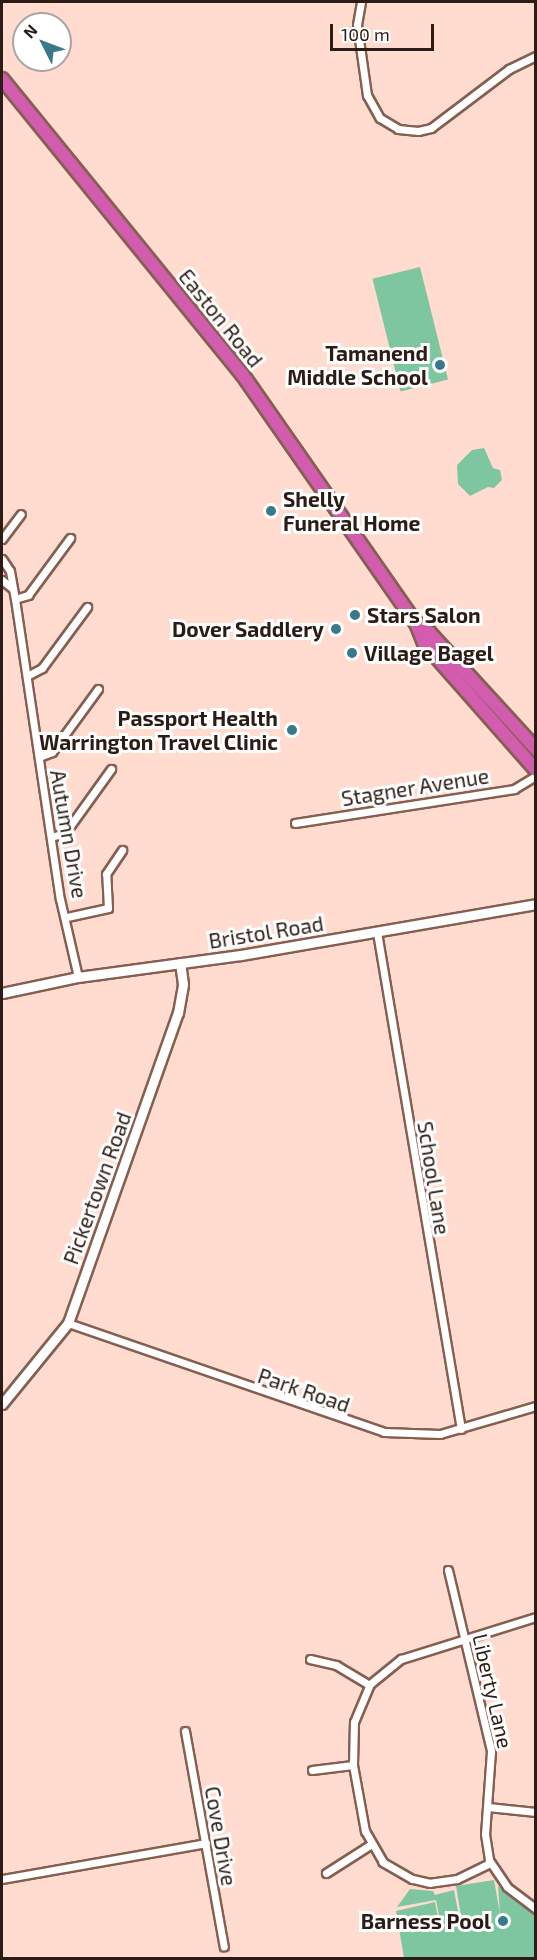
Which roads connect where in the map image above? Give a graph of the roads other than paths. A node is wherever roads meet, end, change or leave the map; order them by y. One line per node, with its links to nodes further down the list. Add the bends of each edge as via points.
1 (361, 2): 2 (street, via 357,25 367,95 375,112 398,129 431,128 509,69)
2 (536, 56)
3 (2, 79): 12 (highway, Easton Road, via 242,375)
4 (21, 514): 6 (street)
5 (70, 538): 10 (street, via 28,595)
6 (2, 539)
7 (2, 559): 9 (street, Autumn Drive)
8 (2, 580): 9 (street)
9 (13, 589): 10 (street, Autumn Drive)
10 (15, 599): 13 (street, Autumn Drive)
11 (87, 607): 13 (street, via 42,668)
12 (416, 623): 15 (highway, Easton Road, via 429,632); 18 (highway, Easton Road, via 424,643)
13 (27, 676): 16 (street, Autumn Drive)
14 (98, 689): 16 (street, via 52,752)
15 (536, 749)
16 (39, 757): 21 (street, Autumn Drive)
17 (111, 770): 21 (street, via 65,833)
18 (536, 770)
19 (536, 776): 20 (street, Stagner Avenue, via 514,789)
20 (295, 823)
21 (51, 837): 24 (street, Autumn Drive)
22 (122, 850): 24 (street, via 106,874 108,908)
23 (536, 904): 25 (main road, Bristol Road)
24 (67, 916): 27 (street, Autumn Drive)
25 (378, 932): 26 (main road, Bristol Road); 32 (street, School Lane)
26 (180, 963): 27 (main road, Bristol Road); 29 (main road, Pickertown Road, via 183,984 178,1013)
27 (78, 977): 28 (main road, Bristol Road)
28 (2, 993)
29 (68, 1323): 30 (main road, Pickertown Road); 32 (street, Park Road, via 366,1428 428,1435)
30 (2, 1404)
31 (536, 1406): 32 (street, Park Road)
32 (461, 1429)
33 (448, 1570): 35 (street, Liberty Lane)
34 (536, 1617): 35 (street)
35 (464, 1639): 37 (street, via 401,1659); 41 (street, Liberty Lane, via 491,1751)
36 (310, 1659): 37 (street, via 336,1665)
37 (369, 1685): 39 (street, via 354,1722)
38 (185, 1731): 43 (street, Cove Drive)
39 (353, 1766): 40 (street); 44 (street)
40 (312, 1770)
41 (489, 1807): 42 (street); 45 (street, Liberty Lane, via 485,1844)
42 (536, 1812)
43 (206, 1843): 47 (street); 49 (street, Cove Drive)
44 (370, 1845): 45 (street, via 390,1867 420,1882 448,1881); 46 (street)
45 (490, 1863): 48 (street, Liberty Lane, via 507,1887)
46 (326, 1873)
47 (2, 1879)
48 (536, 1909)
49 (224, 1947)

